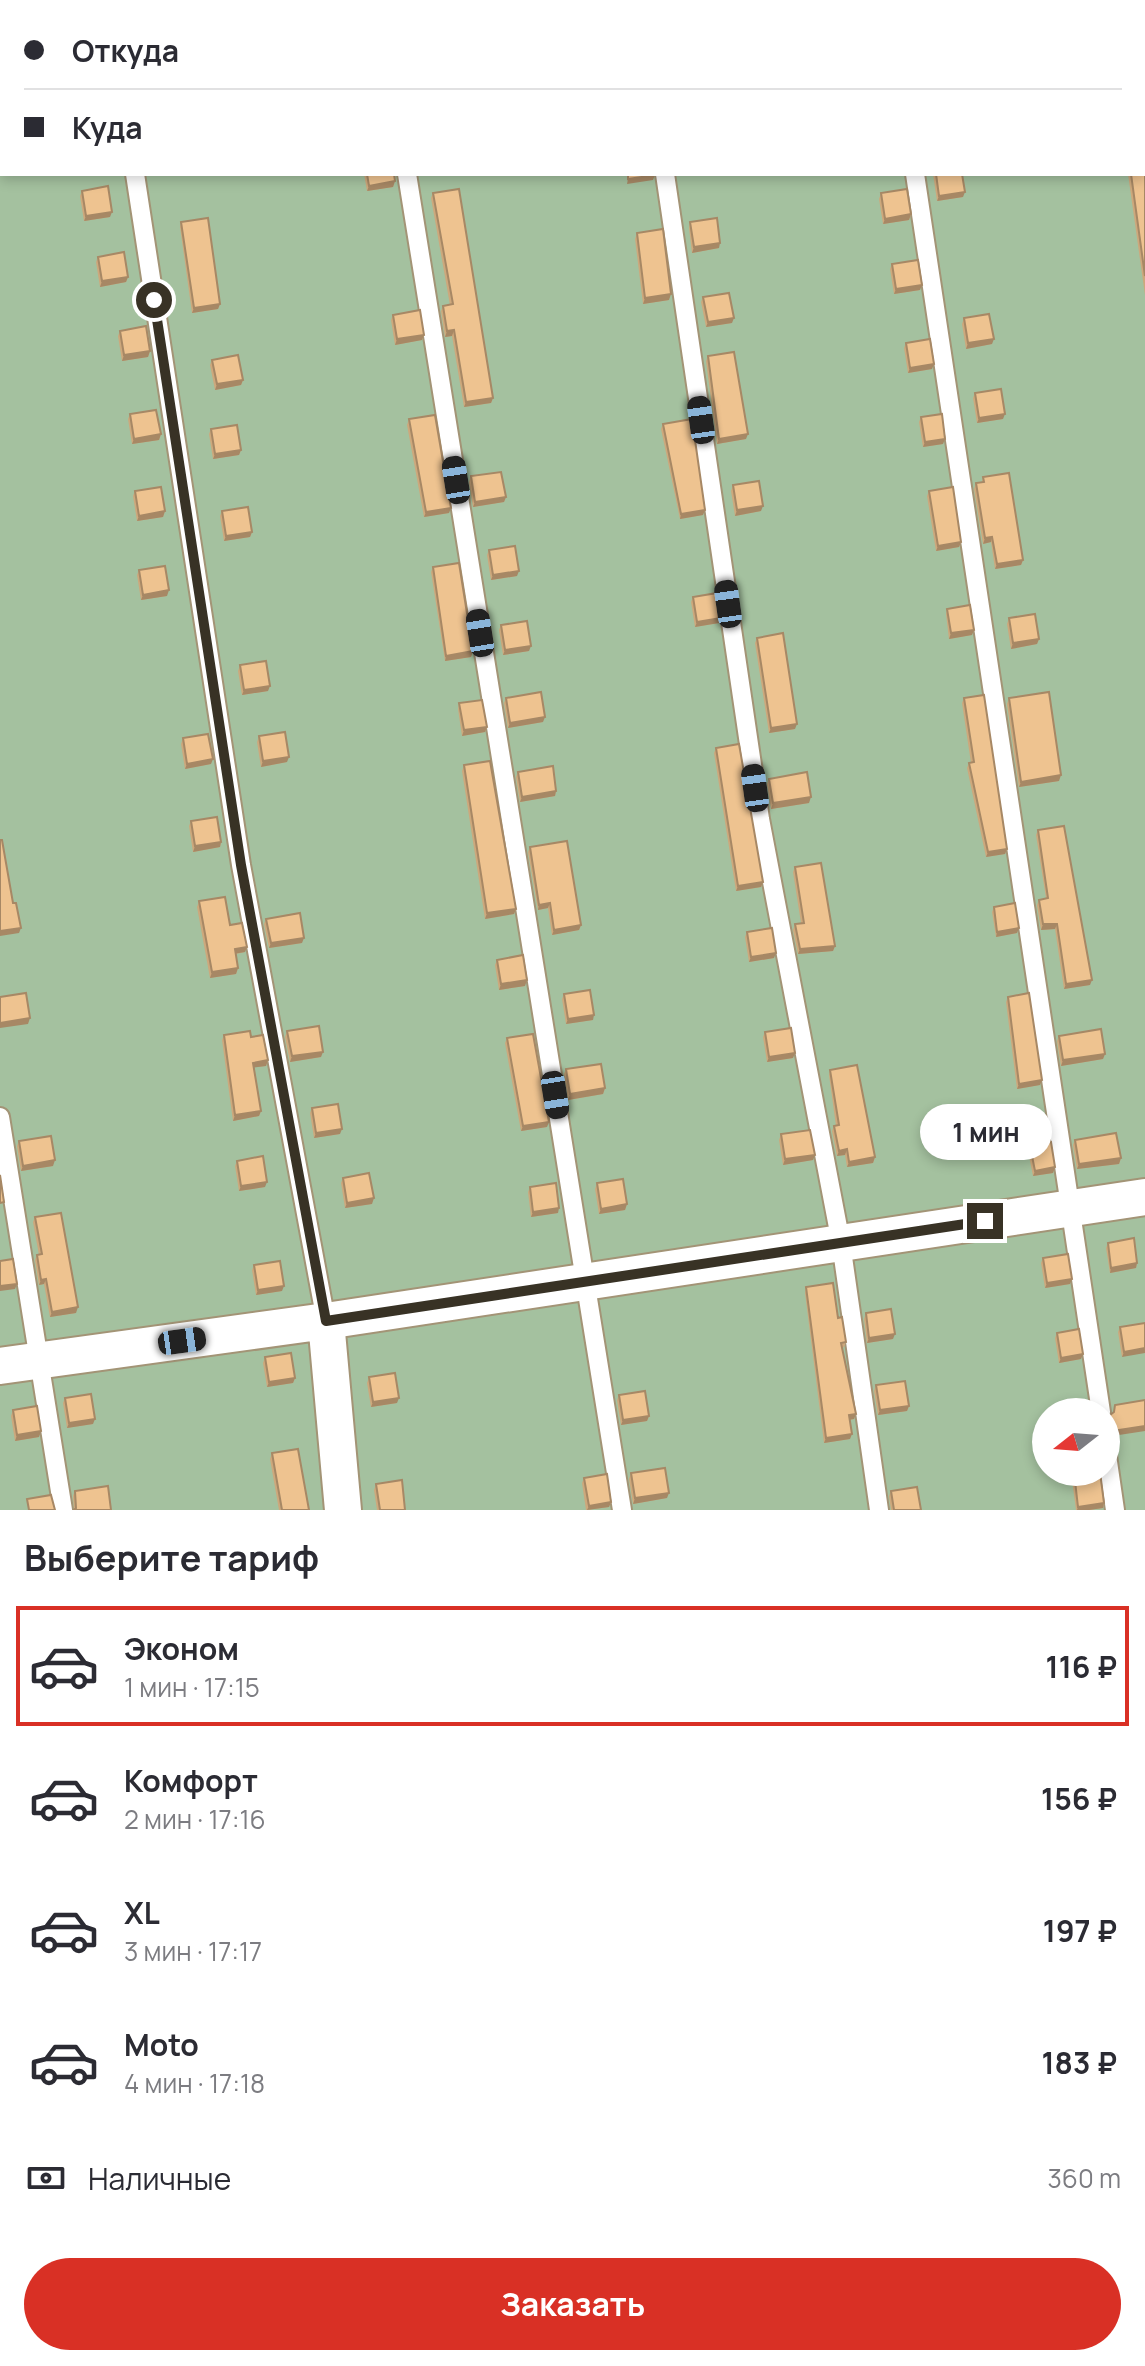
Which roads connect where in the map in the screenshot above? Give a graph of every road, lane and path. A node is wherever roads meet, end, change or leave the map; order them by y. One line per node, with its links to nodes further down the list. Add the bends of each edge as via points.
1 (135, 176): 10 (lane, via 241,865)
2 (407, 176): 9 (lane)
3 (665, 176): 8 (lane, via 760,819)
4 (915, 176): 7 (lane)
5 (0, 1117): 11 (lane)
6 (1145, 1197): 7 (street)
7 (1072, 1208): 8 (street); 13 (lane)
8 (841, 1243): 9 (street); 18 (lane)
9 (586, 1281): 10 (street); 17 (lane)
10 (326, 1321): 11 (street); 16 (street)
11 (37, 1361): 12 (street); 15 (lane)
12 (0, 1366)
13 (1099, 1398)
14 (1112, 1486): 19 (lane)
15 (63, 1510)
16 (343, 1510)
17 (622, 1510)
18 (879, 1510)
19 (1115, 1510)

